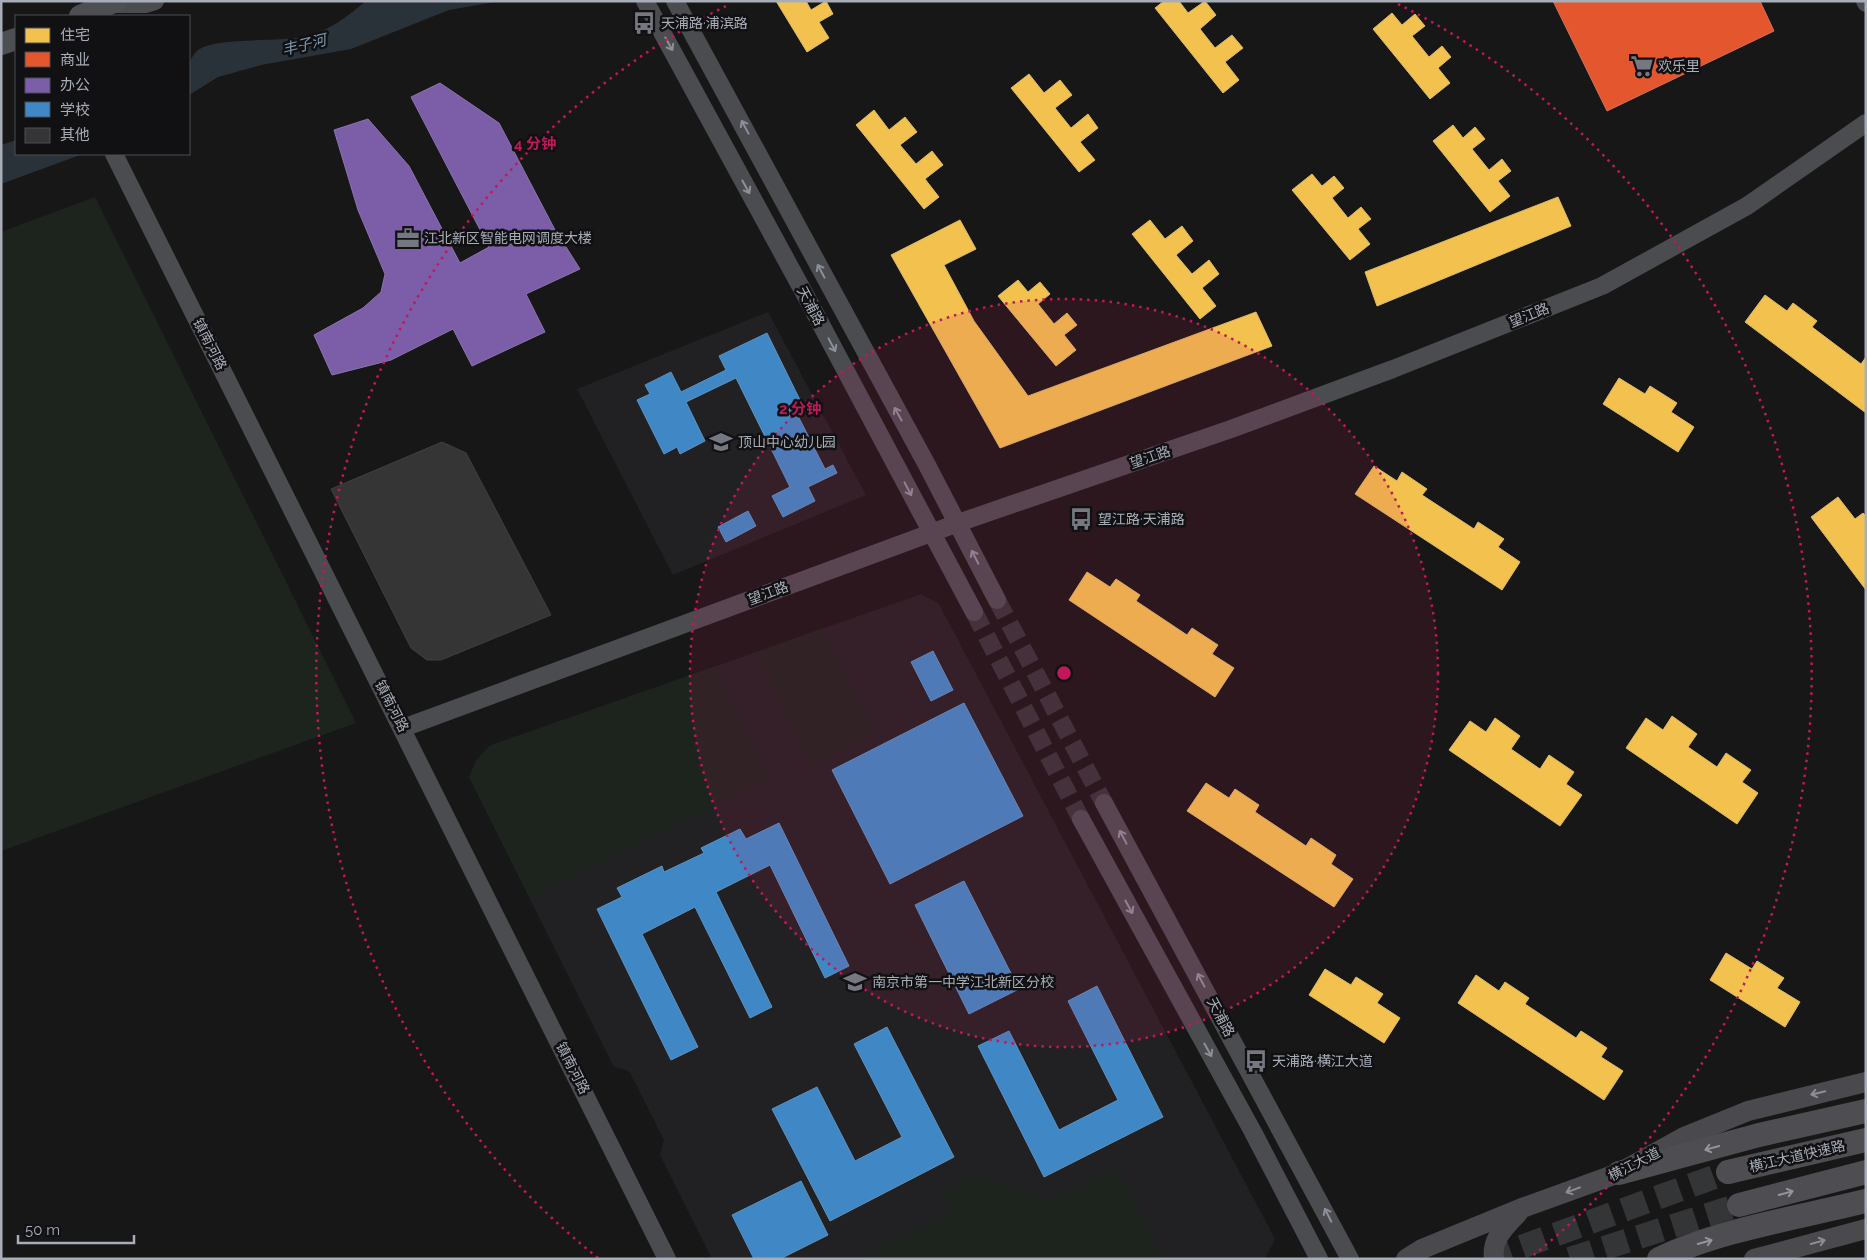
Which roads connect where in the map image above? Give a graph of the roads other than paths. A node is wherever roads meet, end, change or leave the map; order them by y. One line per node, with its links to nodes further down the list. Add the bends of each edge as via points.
1 (155, 1): 4 (street, via 146,4)
2 (645, 1): 11 (street, 天浦路, one-way to 11)
3 (675, 1): 10 (street, 天浦路, one-way to 3)
4 (114, 3): 5 (main road)
5 (83, 15)
6 (15, 39): 7 (main road)
7 (1, 44)
8 (1866, 123): 10 (street, 望江路, via 1748,206 1602,286 1231,429)
9 (115, 156): 14 (street, 镇南河路)
10 (958, 523): 11 (street, 望江路); 12 (street, 天浦路, one-way to 10)
11 (932, 533): 13 (street, 天浦路); 14 (street, 望江路)
12 (997, 600)
13 (974, 612)
14 (403, 728): 27 (street, 镇南河路)
15 (1104, 803): 29 (street, 天浦路, one-way to 15)
16 (1080, 818): 28 (street, 天浦路, one-way to 28)
17 (1866, 1082): 22 (main road, 横江大道, one-way to 22, via 1748,1111 1684,1137)
18 (1866, 1111): 22 (highway, one-way to 22, via 1758,1134)
19 (1866, 1140): 20 (highway, 横江大道快速路)
20 (1728, 1172)
21 (1866, 1172): 24 (highway, one-way to 21)
22 (1619, 1173): 25 (main road, 横江大道, one-way to 25)
23 (1866, 1201): 32 (highway, one-way to 23, via 1677,1250)
24 (1739, 1206)
25 (1522, 1208): 30 (main road, 横江大道, via 1422,1249); 31 (main road, via 1499,1233 1493,1250)
26 (1866, 1229): 33 (main road, one-way to 26)
27 (668, 1259)
28 (1319, 1259)
29 (1350, 1259)
30 (1406, 1259)
31 (1494, 1259)
32 (1659, 1259)
33 (1754, 1259)

